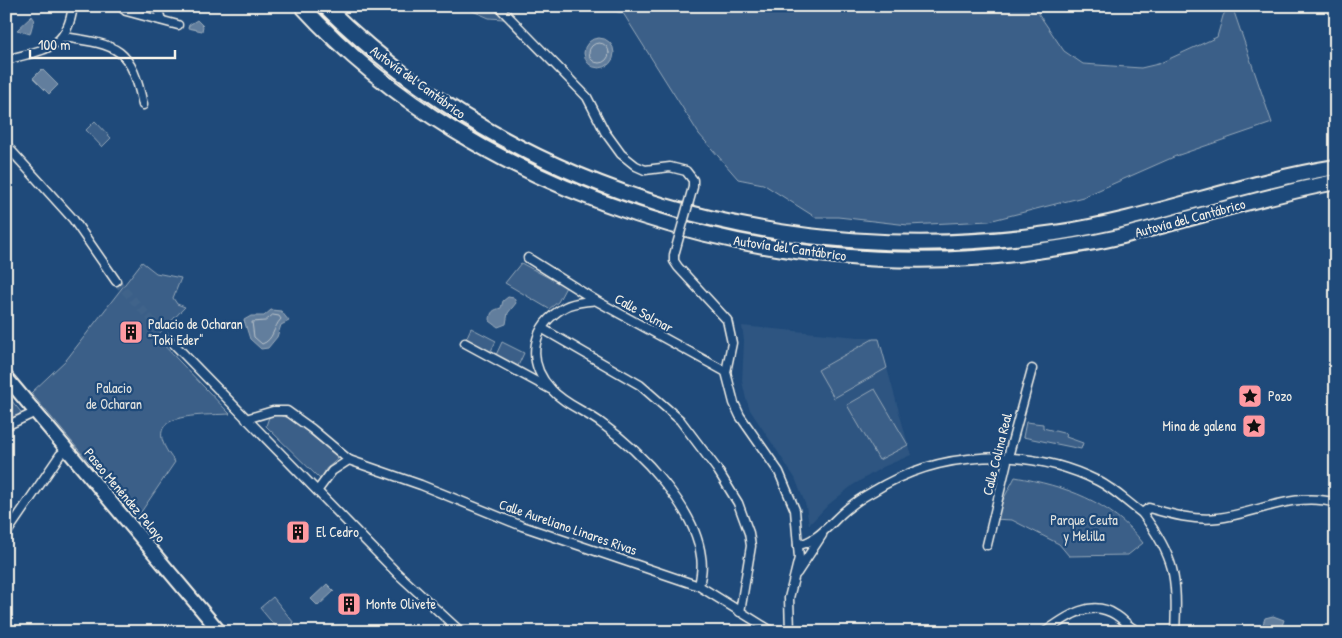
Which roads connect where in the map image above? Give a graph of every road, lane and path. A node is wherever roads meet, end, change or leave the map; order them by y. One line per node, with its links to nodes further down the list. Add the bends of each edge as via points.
1 (73, 6): 9 (street)
2 (120, 6): 7 (street, via 126,11)
3 (157, 6): 7 (street)
4 (302, 6): 14 (highway, Autovía del Cantábrico, via 354,57 403,96 504,158 581,194 665,224 768,247 856,258 948,259 1029,252 1128,235)
5 (325, 6): 13 (highway, Autovía del Cantábrico, via 358,39 403,75 450,108 546,162 670,209 770,231 858,242 946,243 998,239 1057,232 1144,215 1227,190)
6 (498, 6): 22 (street, bridge, via 587,97 621,154 646,170 670,167 686,171 693,180 674,261 727,320 732,343)
7 (160, 20): 8 (street)
8 (178, 25)
9 (64, 37): 10 (street, via 55,44); 11 (street, via 109,46 122,52 132,68)
10 (6, 60)
11 (143, 105)
12 (8, 149): 16 (street, via 73,219)
13 (1336, 167)
14 (1336, 182)
15 (528, 258): 17 (street)
16 (116, 281)
17 (595, 300): 18 (street, Calle Solmar, via 565,307); 22 (street, Calle Solmar)
18 (543, 329): 24 (street, Calle Solmar, via 534,344 534,358 540,375); 40 (street, via 640,386 680,420 717,469 735,498 749,532 751,546)
19 (170, 340): 26 (street)
20 (465, 343): 24 (street)
21 (1032, 370): 29 (street, Calle Colina Real)
22 (726, 372): 36 (street, via 740,416 779,472 790,495)
23 (6, 377): 25 (highway, Paseo Menéndez Pelayo)
24 (551, 390): 39 (street, Calle Solmar, via 614,433 660,478 695,533 701,556)
25 (36, 412): 27 (street); 28 (highway, Paseo Menéndez Pelayo)
26 (246, 419): 30 (street, Calle Aureliano Linares Rivas, via 273,411 287,411); 31 (street)
27 (6, 426)
28 (67, 449): 35 (street); 42 (highway, Paseo Menéndez Pelayo)
29 (1008, 457): 33 (street, via 1060,467 1100,482); 34 (street, via 958,460 924,467 872,491); 37 (street, Calle Colina Real)
30 (349, 460): 31 (street, via 332,470); 39 (street, Calle Aureliano Linares Rivas, via 522,526)
31 (318, 490): 43 (street, via 397,573)
32 (1336, 503): 33 (street, via 1321,499 1282,501 1216,518 1177,516 1149,508)
33 (1142, 513): 48 (street, via 1166,548 1174,574 1177,598)
34 (827, 527): 36 (street, via 811,541); 38 (street)
35 (6, 534)
36 (798, 545): 38 (street, via 799,558)
37 (987, 545)
38 (794, 577): 45 (street, via 789,598)
39 (699, 586): 40 (street, Calle Aureliano Linares Rivas)
40 (740, 612): 44 (street, Calle Aureliano Linares Rivas)
41 (1132, 631): 46 (street, via 1108,610 1093,608 1068,615); 47 (street)
42 (220, 632)
43 (461, 632)
44 (773, 632)
45 (789, 632)
46 (1045, 632)
47 (1141, 632)
48 (1174, 632)

